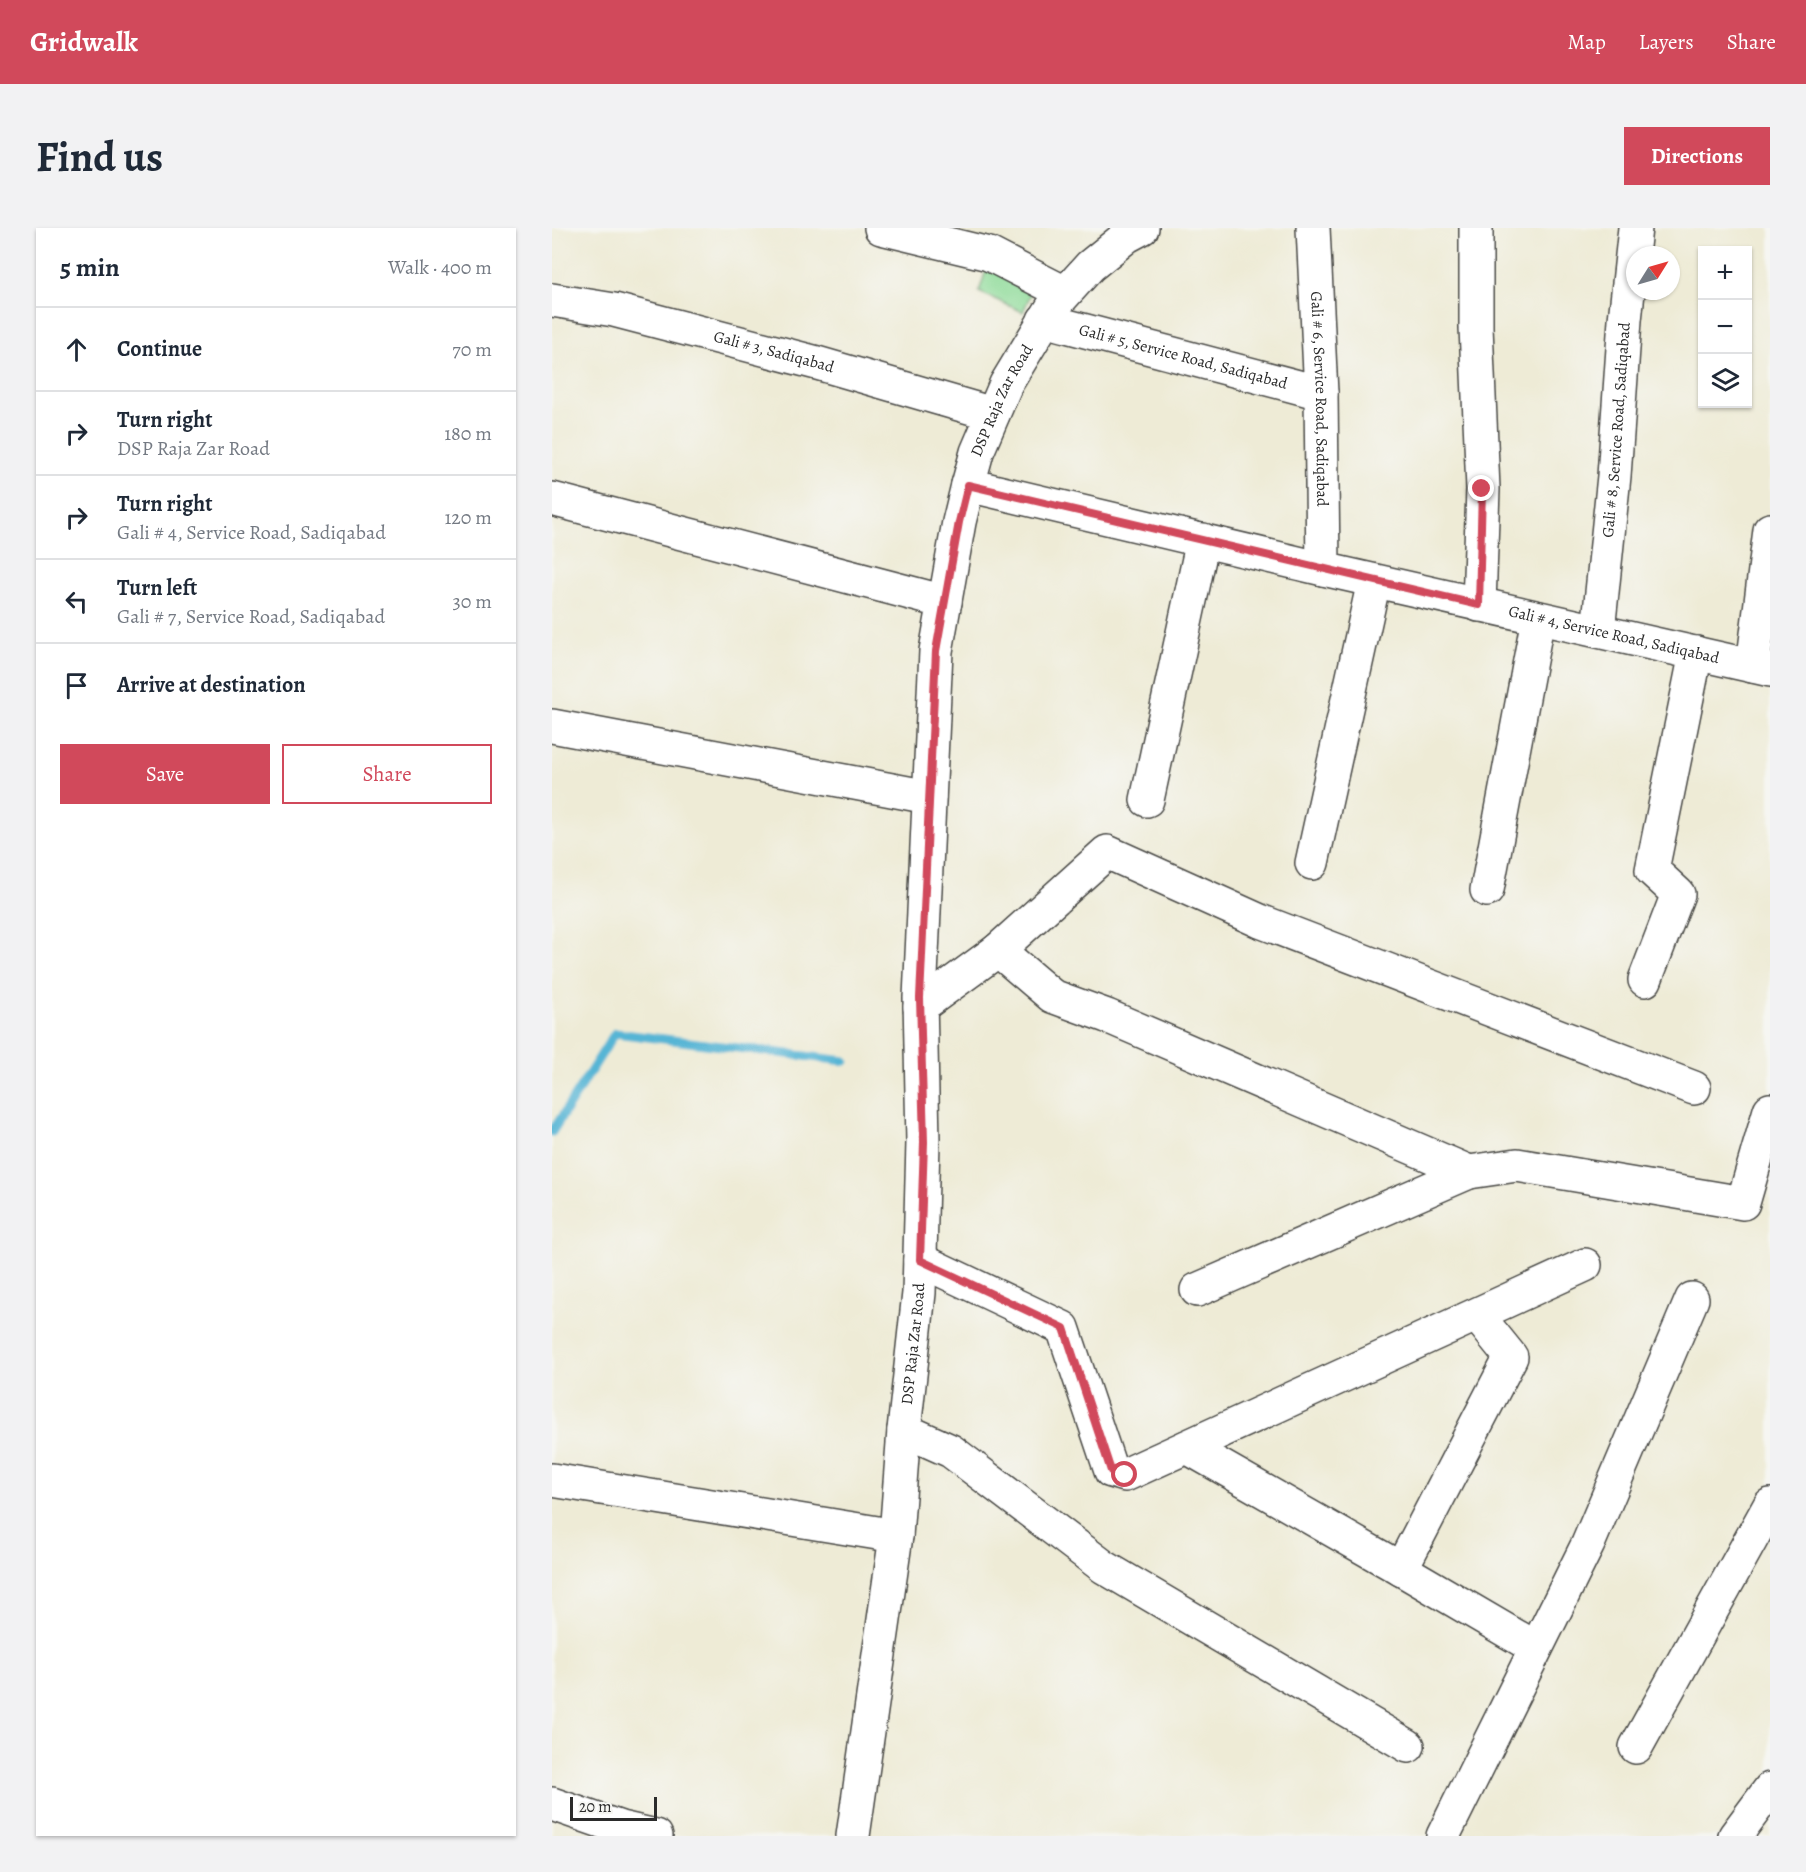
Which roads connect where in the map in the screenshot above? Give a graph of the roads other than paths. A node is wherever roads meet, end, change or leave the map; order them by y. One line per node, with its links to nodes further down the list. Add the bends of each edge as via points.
1 (881, 228): 6 (street)
2 (1142, 228): 7 (street, DSP Raja Zar Road, via 1090,266)
3 (1313, 228): 10 (street, Gali # 6, Service Road, Sadiqabad)
4 (1476, 228): 19 (street, via 1482,489)
5 (1635, 228): 21 (street, Gali # 8, Service Road, Sadiqabad)
6 (992, 241): 7 (street)
7 (1065, 293): 9 (street, DSP Raja Zar Road)
8 (552, 300): 11 (street, Gali # 3, Sadiqabad, via 614,310)
9 (1044, 320): 10 (street, Gali # 5, Service Road, Sadiqabad); 11 (street, DSP Raja Zar Road)
10 (1321, 393): 16 (street, Gali # 6, Service Road, Sadiqabad)
11 (993, 414): 12 (street, DSP Raja Zar Road)
12 (968, 485): 15 (street, Gali # 4, Service Road, Sadiqabad); 18 (street, DSP Raja Zar Road)
13 (552, 499): 18 (street)
14 (1770, 530): 23 (street)
15 (1203, 540): 16 (street, Gali # 4, Service Road, Sadiqabad); 26 (street)
16 (1323, 569): 17 (street, Gali # 4, Service Road, Sadiqabad)
17 (1374, 581): 19 (street, Gali # 4, Service Road, Sadiqabad); 27 (street)
18 (945, 602): 25 (street, DSP Raja Zar Road, via 936,651)
19 (1479, 605): 20 (street, Gali # 4, Service Road, Sadiqabad)
20 (1538, 618): 21 (street, Gali # 4, Service Road, Sadiqabad); 28 (street)
21 (1598, 631): 22 (street, Gali # 4, Service Road, Sadiqabad)
22 (1696, 653): 23 (street, Gali # 4, Service Road, Sadiqabad); 30 (street, via 1652,870 1678,894)
23 (1762, 668)
24 (552, 726): 25 (street)
25 (929, 797): 31 (street, DSP Raja Zar Road)
26 (1147, 800)
27 (1312, 862)
28 (1487, 890)
29 (998, 950): 31 (street); 32 (street, via 1107,852 1260,921); 34 (street, via 1052,996)
30 (1645, 980)
31 (920, 1007): 36 (street, DSP Raja Zar Road, via 924,1142)
32 (1694, 1088)
33 (1770, 1110): 35 (street)
34 (1469, 1172): 35 (street, via 1517,1166); 38 (street)
35 (1757, 1204)
36 (920, 1260): 41 (street, DSP Raja Zar Road); 42 (street, via 1064,1328 1111,1471 1125,1475)
37 (1585, 1265): 40 (street)
38 (1197, 1290)
39 (1692, 1299): 47 (street, via 1588,1544)
40 (1476, 1315): 42 (street); 46 (street, via 1511,1357)
41 (904, 1430): 45 (street, DSP Raja Zar Road); 48 (street, via 951,1451 1104,1567)
42 (1187, 1447): 46 (street)
43 (552, 1480): 45 (street)
44 (1770, 1505): 49 (street)
45 (896, 1536): 54 (street, DSP Raja Zar Road)
46 (1401, 1569): 47 (street)
47 (1536, 1648): 55 (street)
48 (1408, 1746)
49 (1636, 1747)
50 (1770, 1789): 56 (street)
51 (552, 1804): 52 (street)
52 (620, 1832): 53 (street)
53 (656, 1836)
54 (853, 1836)
55 (1443, 1836)
56 (1735, 1836)

